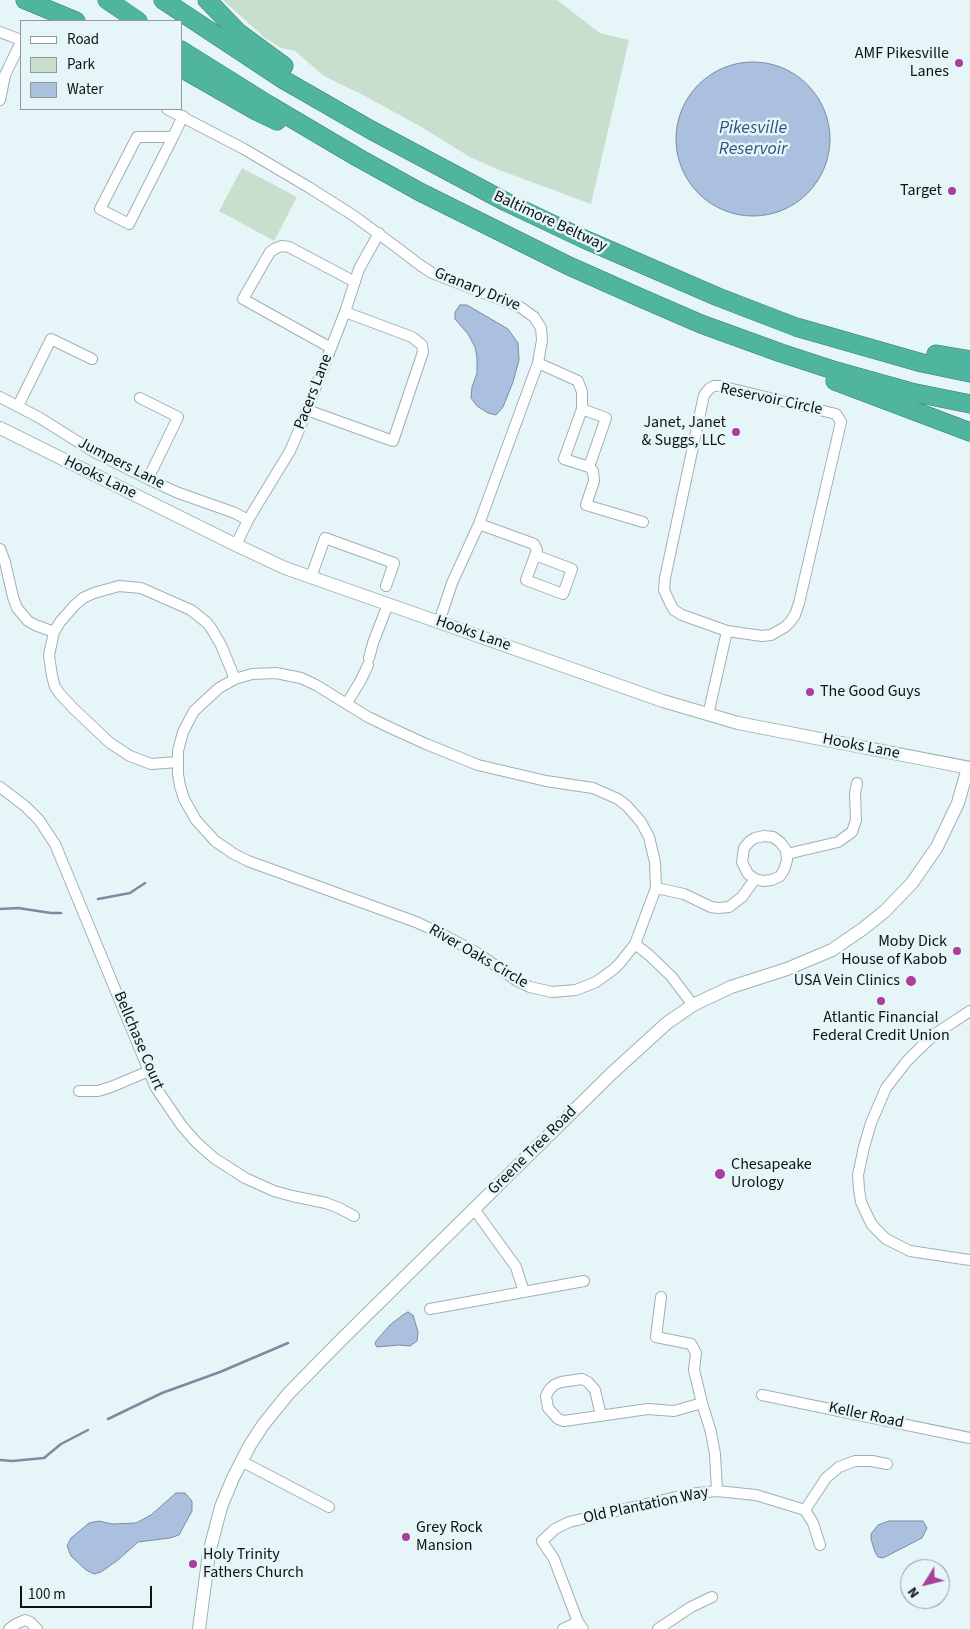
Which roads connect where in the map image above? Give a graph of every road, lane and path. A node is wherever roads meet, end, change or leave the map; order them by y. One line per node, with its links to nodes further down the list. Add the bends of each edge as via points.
1 (25, 0): 5 (highway)
2 (106, 0): 6 (highway)
3 (163, 0): 15 (highway, Baltimore Beltway, via 284,80)
4 (207, 0): 15 (highway, via 239,33)
5 (74, 20)
6 (136, 20)
7 (0, 32): 8 (street)
8 (20, 41)
9 (20, 43): 12 (street, via 5,75)
10 (182, 51): 17 (highway, Baltimore Beltway)
11 (182, 69): 17 (highway, via 256,111)
12 (0, 100)
13 (169, 110): 14 (street, Granary Drive)
14 (183, 116): 16 (street); 18 (street, Granary Drive, via 310,188)
15 (371, 130): 21 (highway, Baltimore Beltway, via 506,202 584,239)
16 (173, 137): 16 (street, via 128,224 100,210 137,137)
17 (357, 157): 23 (highway, Baltimore Beltway, via 569,266 700,324)
18 (379, 234): 19 (street, Pacers Lane); 26 (street, Granary Drive, via 432,273 528,312 542,332)
19 (355, 282): 20 (street, Pacers Lane); 22 (street, via 282,246 270,252 243,299)
20 (345, 312): 22 (street, Pacers Lane); 33 (street, via 412,337 422,345 423,352 392,441)
21 (796, 327): 25 (highway); 27 (highway, Baltimore Beltway, via 912,361)
22 (331, 348): 33 (street, Pacers Lane)
23 (781, 354): 30 (highway, Baltimore Beltway, via 911,392); 35 (highway, via 833,380)
24 (92, 359): 31 (street, via 51,339)
25 (970, 360)
26 (538, 364): 32 (street, via 578,382); 40 (street, Granary Drive)
27 (970, 374)
28 (0, 397): 31 (street, Jumpers Lane)
29 (140, 398): 37 (street, via 178,417)
30 (970, 404)
31 (18, 406): 37 (street, Jumpers Lane, via 94,452)
32 (582, 409): 36 (street, via 606,418); 36 (street, via 564,458)
33 (307, 410): 38 (street, Pacers Lane, via 290,451)
34 (0, 428): 41 (street, Hooks Lane)
35 (970, 432)
36 (589, 467): 39 (street, via 594,476 586,505)
37 (148, 479): 38 (street, Jumpers Lane)
38 (248, 520): 41 (street, Pacers Lane)
39 (643, 522)
40 (479, 524): 43 (street, via 534,544 537,547); 48 (street, Granary Drive)
41 (236, 545): 45 (street, Hooks Lane)
42 (0, 548): 44 (street)
43 (535, 555): 43 (street, via 526,580 563,594 572,568)
44 (2, 562): 50 (street, via 17,608 35,626)
45 (311, 577): 46 (street, via 325,538 394,563); 47 (street, Hooks Lane)
46 (386, 586)
47 (388, 604): 48 (street, Hooks Lane); 52 (street, via 362,680)
48 (438, 622): 53 (street, Hooks Lane)
49 (728, 630): 49 (street, Reservoir Circle, via 771,635 785,627 795,615 841,422 836,414 714,386 704,395 664,590 674,610); 53 (street)
50 (54, 632): 51 (street, via 82,598 119,586 141,588 191,610 206,622 221,645); 54 (street, via 49,655 52,676 55,686 70,706 110,743 130,756 151,764)
51 (234, 678): 52 (street, River Oaks Circle, via 264,673 286,674 316,685); 54 (street, River Oaks Circle, via 194,711 180,741)
52 (347, 703): 60 (street, River Oaks Circle, via 393,729 478,765 593,788 618,799 641,822 649,837 656,862)
53 (708, 715): 55 (street, Hooks Lane, via 777,732)
54 (178, 762): 61 (street, River Oaks Circle, via 180,786 190,810 203,829 223,847 248,861 438,932 530,987 552,992 586,987 614,970)
55 (969, 768): 62 (street, Greene Tree Road, via 949,825 928,862 876,919 820,956 731,987)
56 (857, 783): 58 (street, via 856,820 852,832 838,842)
57 (0, 787): 64 (street, Bellchase Court, via 39,820 55,844)
58 (787, 854): 59 (street, via 786,867 780,876 767,881); 59 (street, via 783,845 773,837 760,836 750,841 744,848 742,862 748,874)
59 (755, 879): 60 (street, via 742,898 723,908)
60 (656, 888): 61 (street, River Oaks Circle)
61 (635, 944): 62 (street, via 671,976)
62 (693, 1005): 66 (street, Greene Tree Road, via 645,1042)
63 (970, 1010): 68 (street, via 935,1034 907,1061 886,1088 871,1123 858,1175 868,1217 886,1239 910,1251)
64 (149, 1071): 65 (street, via 98,1091); 67 (street, Bellchase Court, via 156,1088 182,1126 214,1158 245,1178 274,1191 326,1203)
65 (79, 1091)
66 (474, 1209): 70 (street, via 516,1267); 77 (street, Greene Tree Road, via 306,1376 263,1425)
67 (354, 1216)
68 (970, 1259)
69 (584, 1281): 70 (street)
70 (524, 1292): 72 (street)
71 (661, 1297): 74 (street, via 656,1337 691,1344 696,1353 694,1370)
72 (430, 1309)
73 (762, 1395): 76 (street, Keller Road)
74 (702, 1404): 75 (street, via 674,1411 648,1409); 79 (street, via 716,1454)
75 (601, 1416): 75 (street, via 558,1419 548,1408 546,1396 554,1385 582,1378 595,1390)
76 (970, 1438)
77 (241, 1461): 80 (street); 87 (street, Greene Tree Road, via 214,1532)
78 (887, 1464): 81 (street, via 855,1461 839,1467 826,1478)
79 (717, 1491): 81 (street, Old Plantation Way, via 756,1494); 84 (street, Old Plantation Way, via 690,1494 569,1522 542,1541 554,1559)
80 (329, 1507)
81 (804, 1510): 82 (street, via 813,1522)
82 (820, 1545)
83 (712, 1597): 89 (street)
84 (581, 1625): 88 (street)
85 (9, 1629): 86 (street, via 25,1620)
86 (37, 1629)
87 (199, 1629)
88 (563, 1629)
89 (658, 1629)

